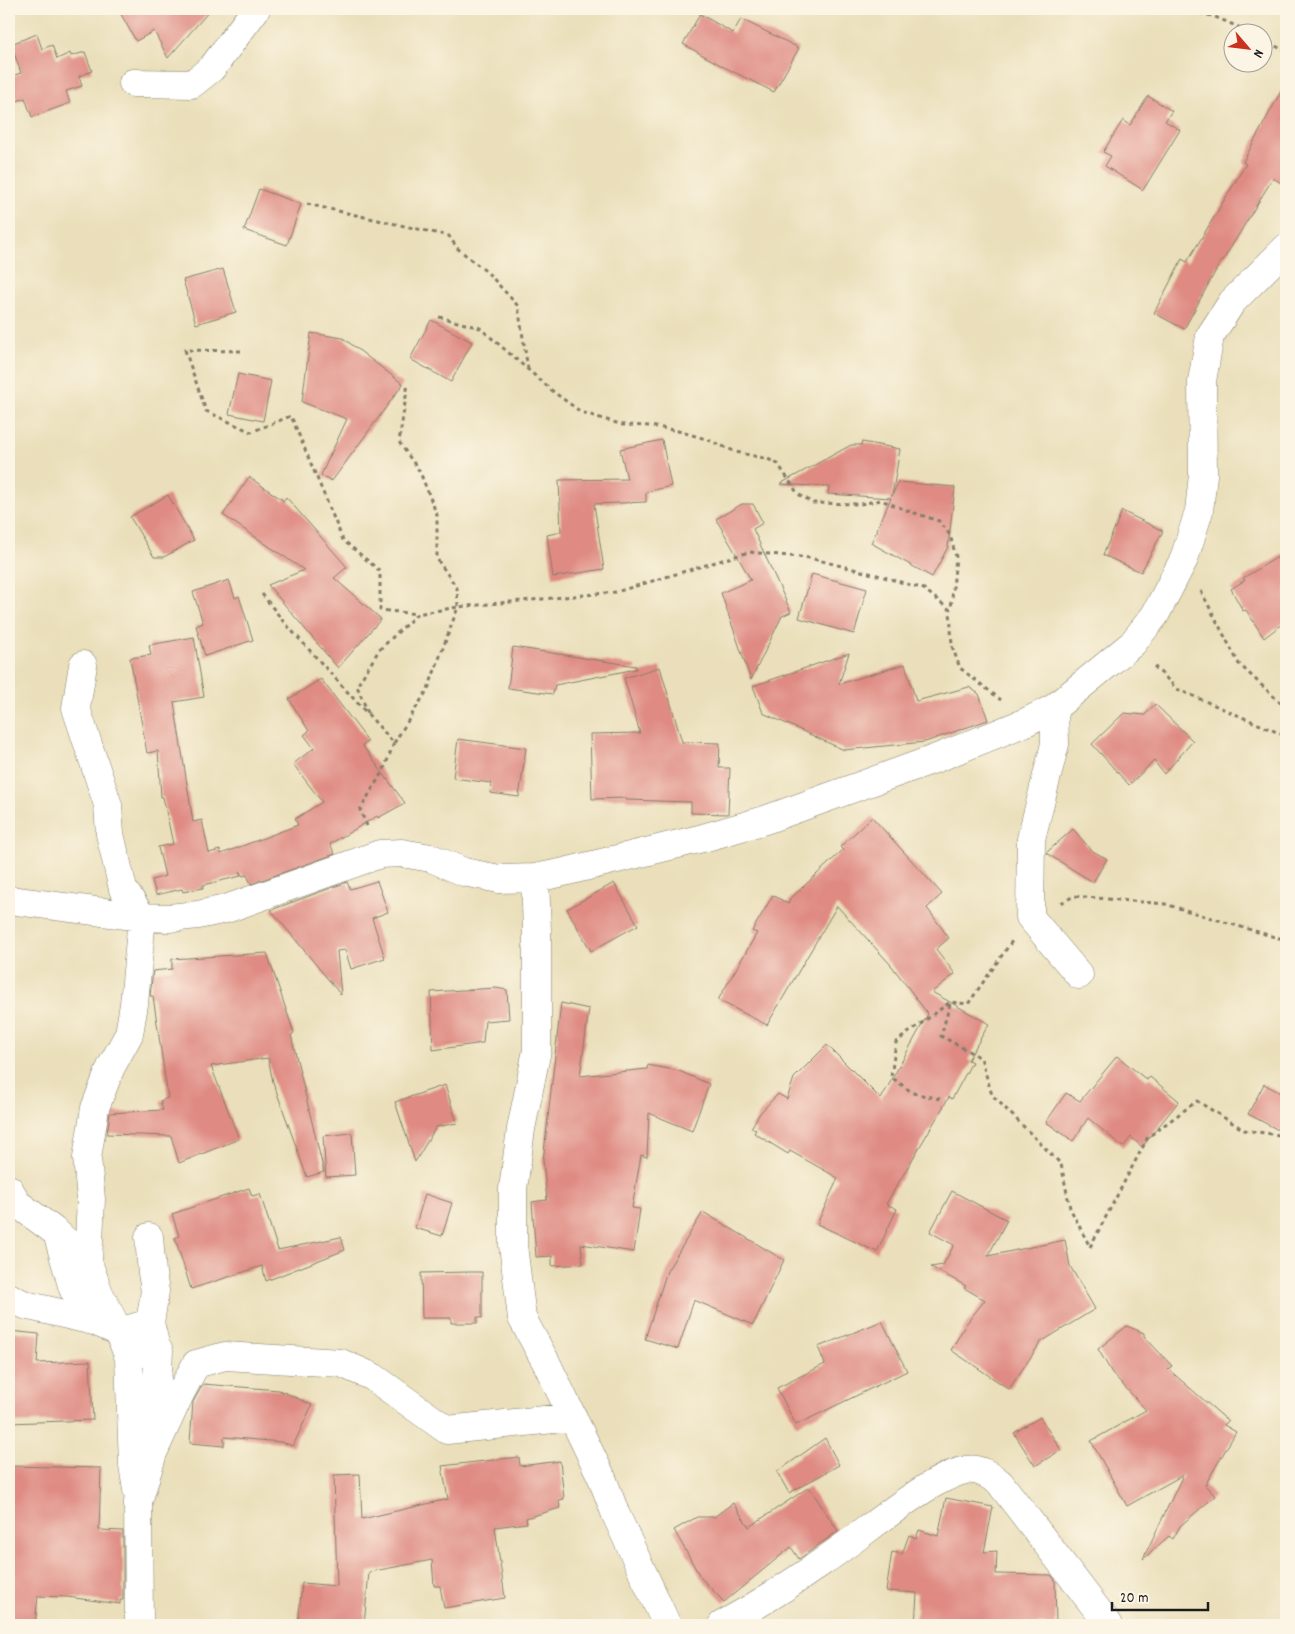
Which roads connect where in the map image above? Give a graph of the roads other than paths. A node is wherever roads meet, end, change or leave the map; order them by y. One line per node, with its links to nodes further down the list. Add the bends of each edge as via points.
1 (256, 9): 2 (street, via 212,68 192,84)
2 (133, 83)
3 (1286, 248): 5 (street, via 1232,302 1210,336 1202,381 1203,475 1199,511 1184,559 1155,615 1132,644)
4 (83, 665): 8 (street, via 76,708 108,805 110,834 123,889)
5 (1054, 708): 6 (street, via 894,775 765,820); 9 (street, via 1055,744 1031,839 1030,917)
6 (535, 878): 8 (street, via 499,879 464,872 431,858 402,853 380,854 226,909 198,915); 19 (street, via 537,1050 513,1189 513,1245 522,1318)
7 (9, 900): 8 (street)
8 (142, 918): 13 (street, via 129,1034 111,1067 95,1108 87,1158 91,1199)
9 (1080, 975)
10 (9, 1189): 11 (street, via 18,1204)
11 (57, 1233): 13 (street); 14 (street, via 73,1289)
12 (149, 1237): 17 (street, via 155,1291)
13 (88, 1262): 14 (street)
14 (99, 1293): 16 (street)
15 (9, 1297): 16 (street, via 25,1305 94,1321)
16 (119, 1332): 17 (street); 18 (street)
17 (154, 1335): 18 (street, via 154,1347); 20 (street, via 160,1352)
18 (129, 1358): 21 (street, via 133,1465)
19 (573, 1417): 20 (street, via 447,1430 373,1377 341,1363 225,1356 196,1364); 23 (street)
20 (153, 1453): 21 (street)
21 (138, 1502): 22 (street)
22 (139, 1625)
23 (667, 1625)
24 (722, 1625): 25 (street, via 823,1562 921,1491 968,1469 987,1473 1000,1483)
25 (1109, 1625)

